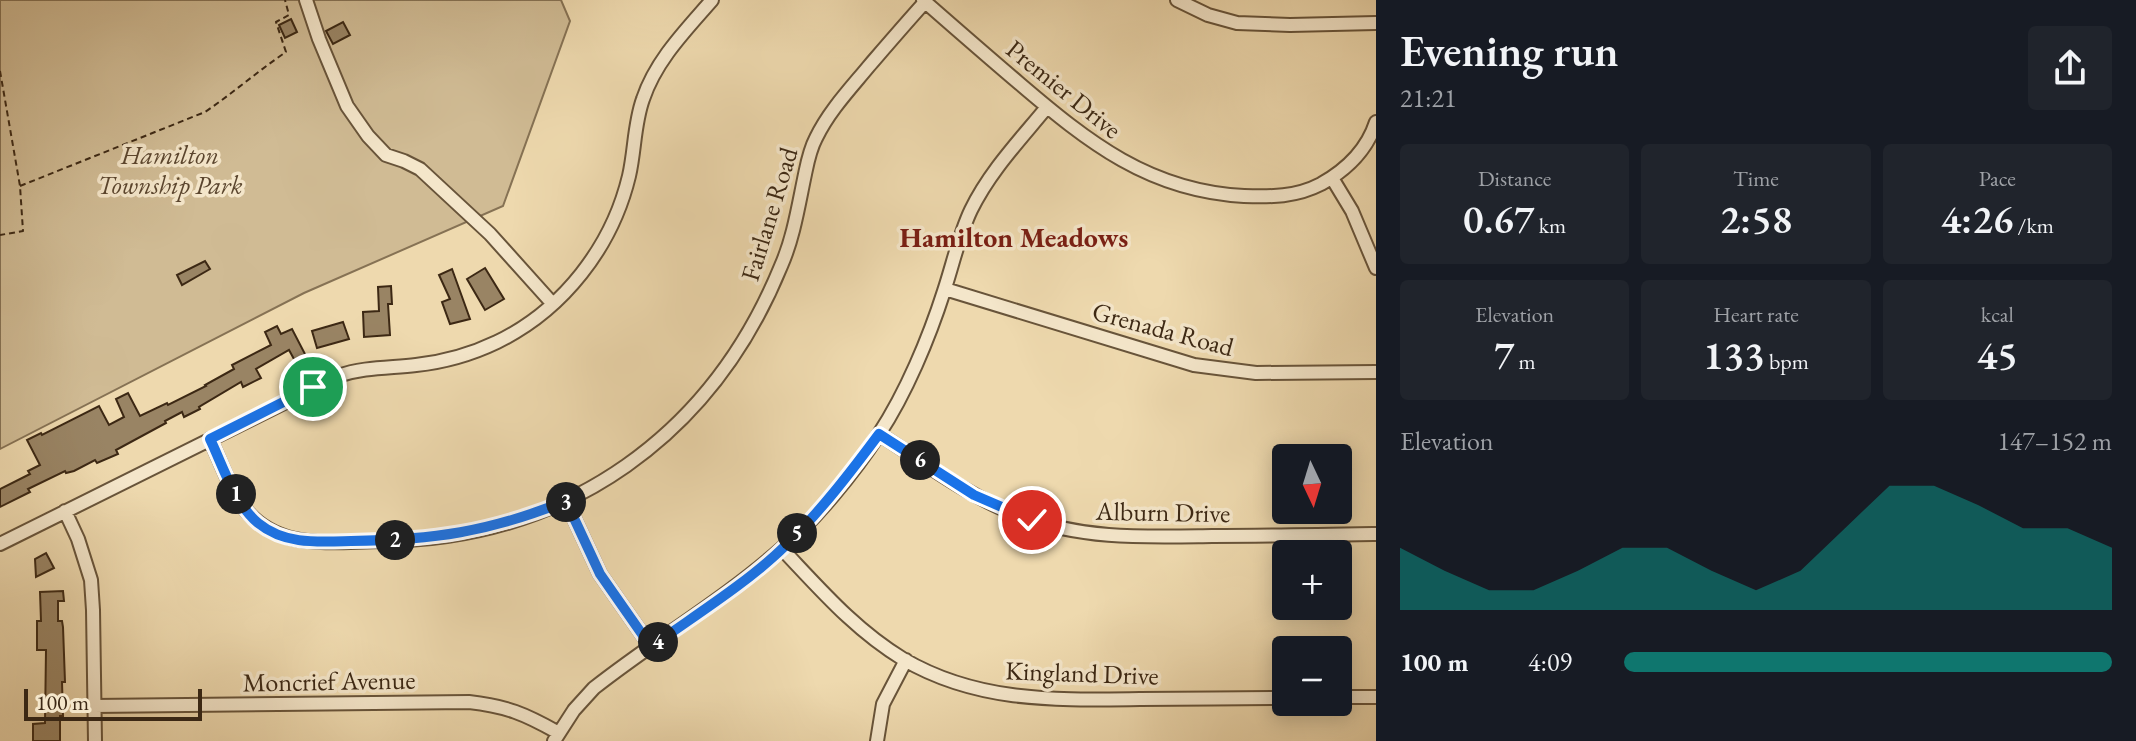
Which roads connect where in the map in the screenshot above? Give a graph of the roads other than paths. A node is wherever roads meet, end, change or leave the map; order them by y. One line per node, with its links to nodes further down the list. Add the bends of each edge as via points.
1 (306, 0): 11 (street, via 347,106 368,136 386,155 420,169 490,234)
2 (712, 0): 11 (street, via 653,75 637,120 630,173 606,237 588,266)
3 (1177, 0): 5 (street, via 1237,23)
4 (924, 1): 6 (street, Premier Drive); 15 (street, Fairlane Road, via 819,132 783,262 723,374 652,446)
5 (1376, 23)
6 (1047, 107): 8 (street, Premier Drive, via 1104,151 1180,185 1269,197 1301,192); 10 (street, via 990,177 972,209)
7 (1376, 122): 8 (street, via 1357,156)
8 (1332, 178): 9 (street)
9 (1376, 268)
10 (945, 289): 12 (street, Grenada Road, via 1194,365 1256,373); 13 (street, via 920,354)
11 (552, 303): 14 (street, via 509,336 484,347 440,361 348,373)
12 (1376, 372)
13 (879, 434): 17 (street, Alburn Drive, via 991,504 1076,532 1119,537); 19 (street)
14 (210, 439): 15 (street, Fairlane Road, via 250,515 269,531 294,540 406,540 459,534); 16 (street)
15 (566, 501): 20 (street, via 600,574)
16 (65, 511): 18 (street); 25 (street, via 91,580)
17 (1376, 534)
18 (0, 544)
19 (782, 549): 20 (street); 21 (street, Kingland Drive, via 847,617)
20 (651, 647): 26 (street, via 594,688)
21 (906, 660): 24 (street, Kingland Drive, via 982,690 1022,698); 28 (street, via 883,704)
22 (1352, 697): 23 (street)
23 (1376, 697)
24 (1272, 698)
25 (94, 706): 26 (street, Moncrief Avenue, via 469,702 516,711); 27 (street)
26 (556, 737)
27 (95, 741)
28 (877, 741)

